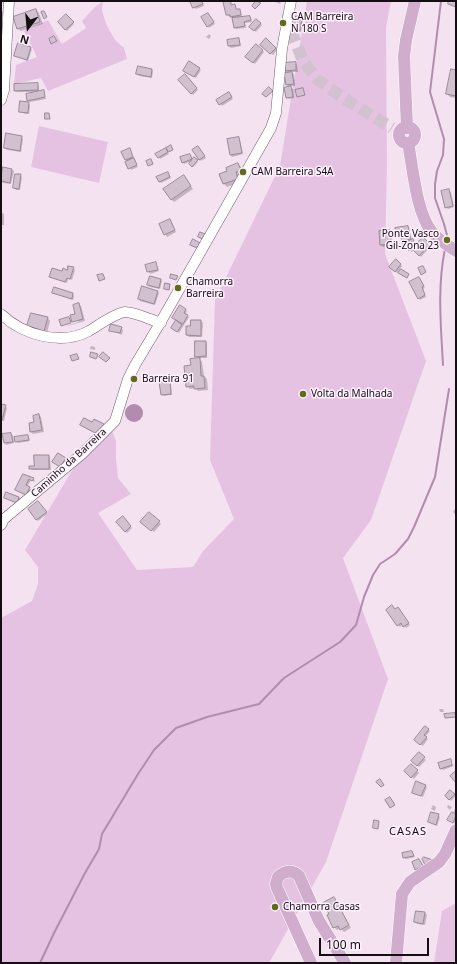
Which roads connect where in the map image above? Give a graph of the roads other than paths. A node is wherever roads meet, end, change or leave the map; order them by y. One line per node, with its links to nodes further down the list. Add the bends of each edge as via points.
1 (9, 1): 4 (street, via 4,90)
2 (292, 1): 7 (street, Caminho da Barreira, via 282,48 276,113 271,128)
3 (415, 1): 5 (main road, via 404,56 402,133 425,220 431,231)
4 (1, 100)
5 (454, 250)
6 (1, 314): 7 (street, via 17,327 54,338 87,332 125,312)
7 (161, 323): 8 (street, Caminho da Barreira, via 128,379 115,421 82,454)
8 (2, 520)
9 (456, 830): 12 (main road, via 439,862 410,882 404,890 401,898)
10 (311, 963): 11 (main road, via 277,888 278,877 287,872 294,872 300,876 319,921)
11 (345, 963)
12 (396, 963)

